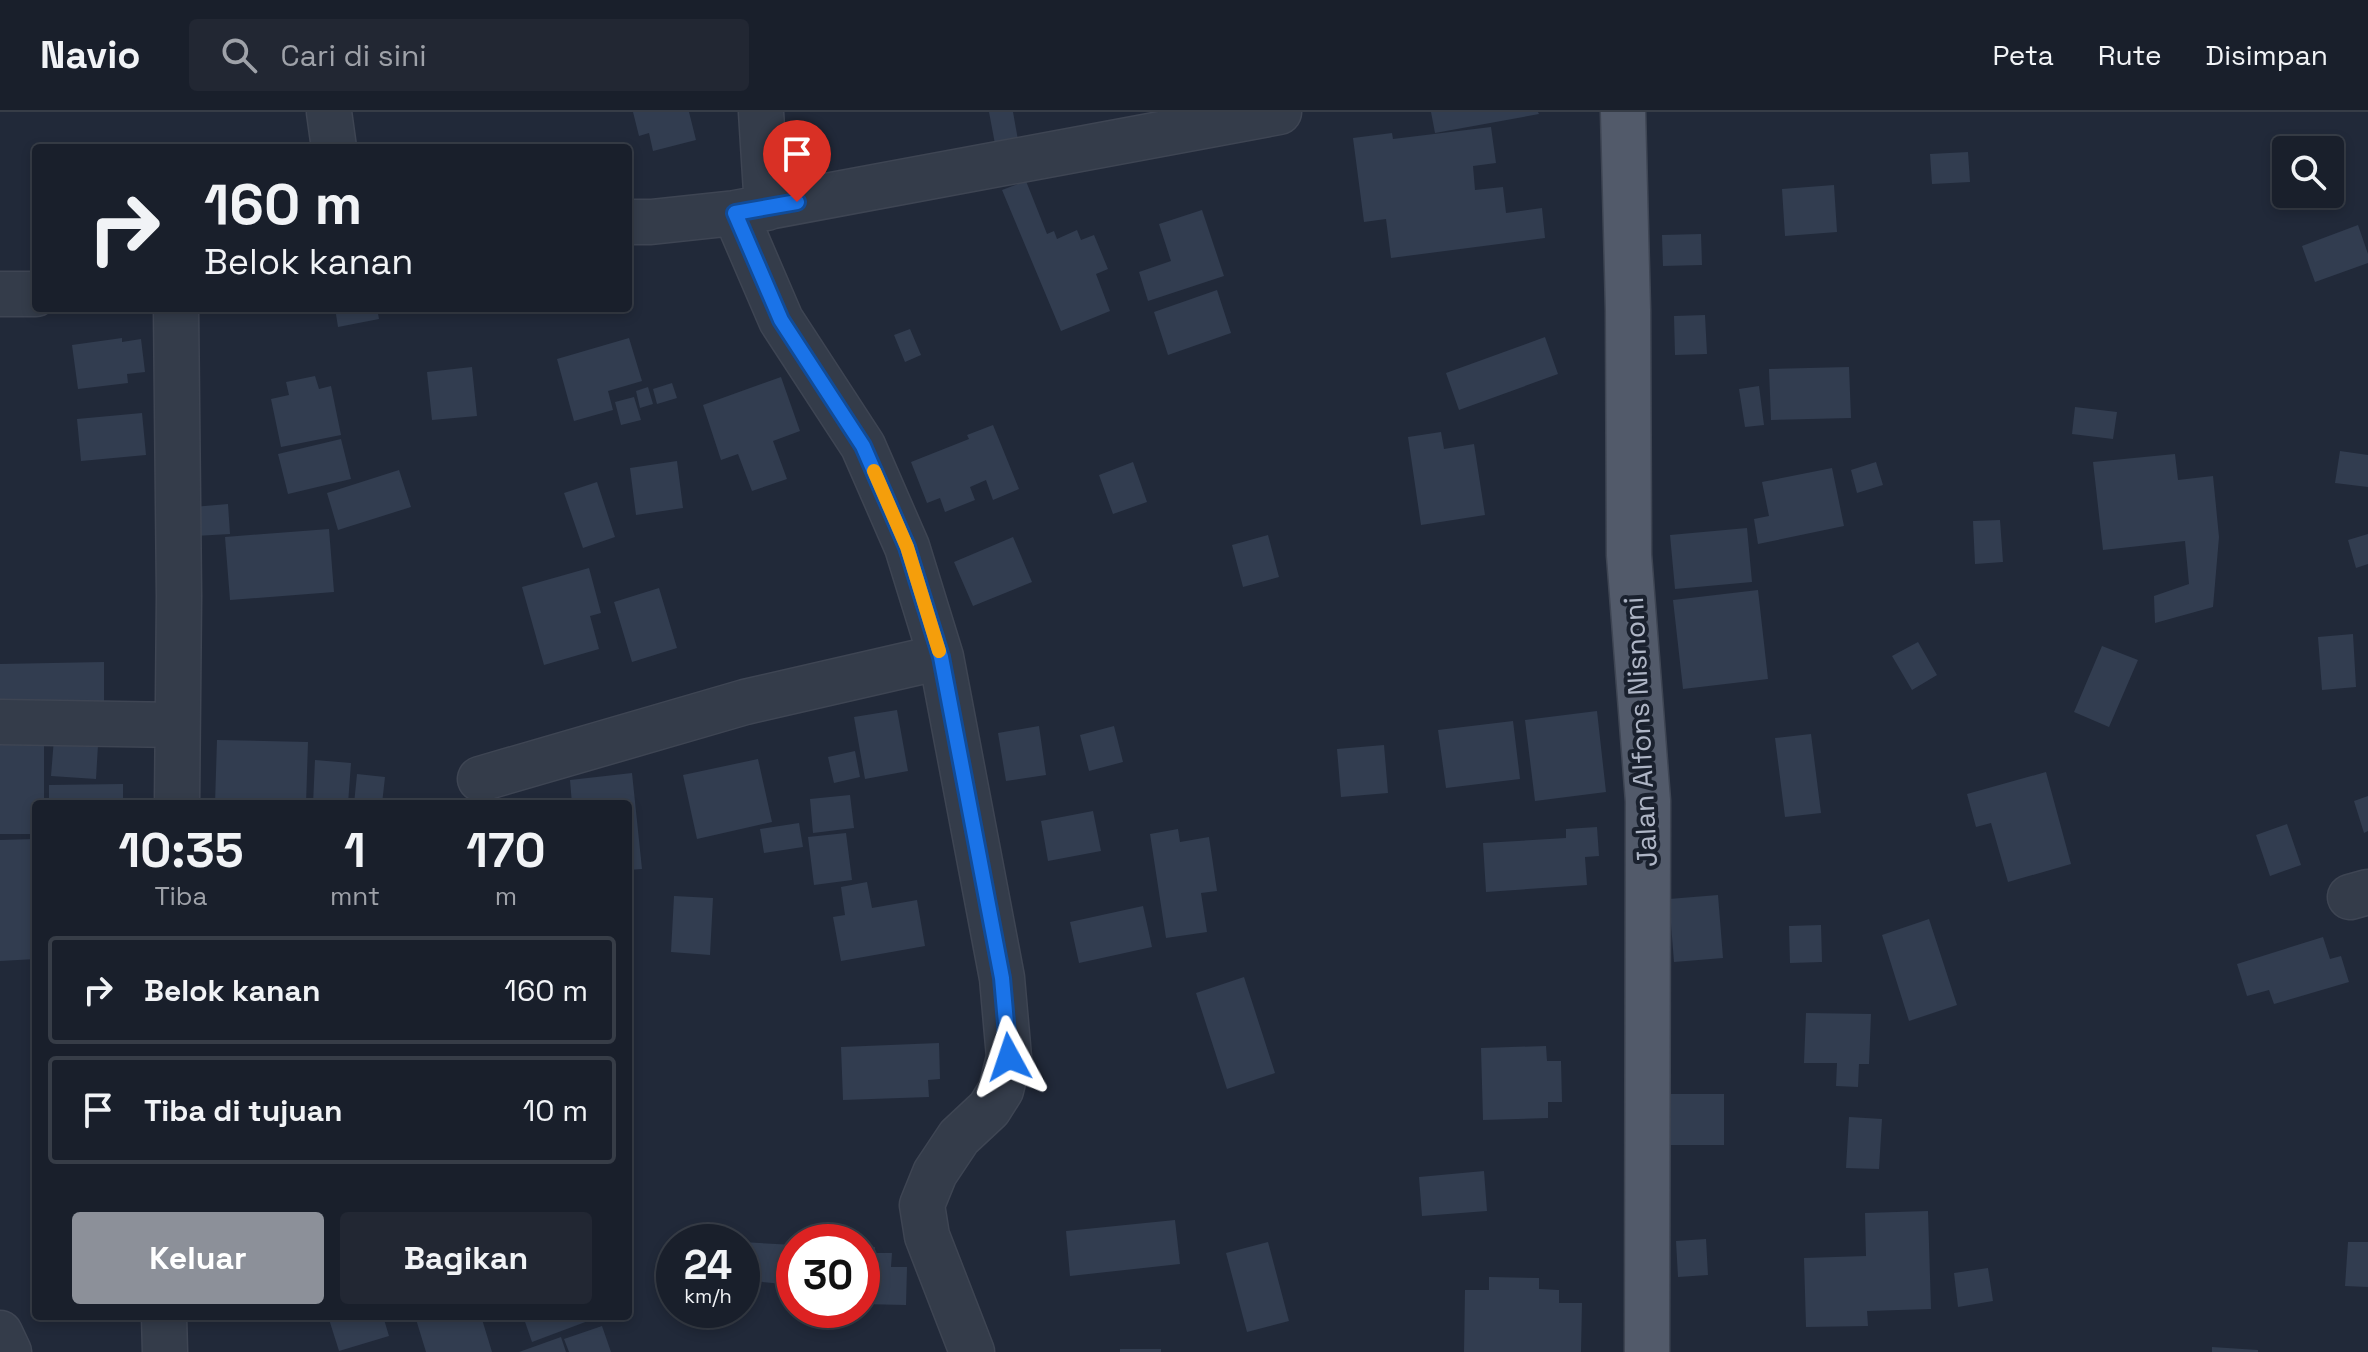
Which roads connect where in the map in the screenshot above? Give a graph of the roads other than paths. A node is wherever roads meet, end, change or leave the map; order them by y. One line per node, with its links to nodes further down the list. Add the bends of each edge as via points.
1 (329, 112): 5 (street)
2 (761, 112): 6 (street)
3 (1279, 112): 6 (street)
4 (1623, 112): 21 (main road, Jalan Alfons Nisnoni, via 1629,555 1648,801)
5 (333, 144)
6 (751, 210): 7 (street); 11 (street, via 781,320 863,446 907,547)
7 (632, 222)
8 (0, 294): 9 (street)
9 (32, 294)
10 (176, 312): 13 (street)
11 (941, 657): 14 (street, via 745,702); 20 (street, via 1002,978 1009,1057 1001,1090 959,1137 922,1205 927,1236)
12 (0, 722): 13 (street)
13 (177, 725): 15 (street)
14 (480, 779)
15 (177, 800)
16 (164, 1320): 19 (street)
17 (0, 1333): 18 (street)
18 (9, 1352)
19 (165, 1352)
20 (972, 1352)
21 (1647, 1352)

